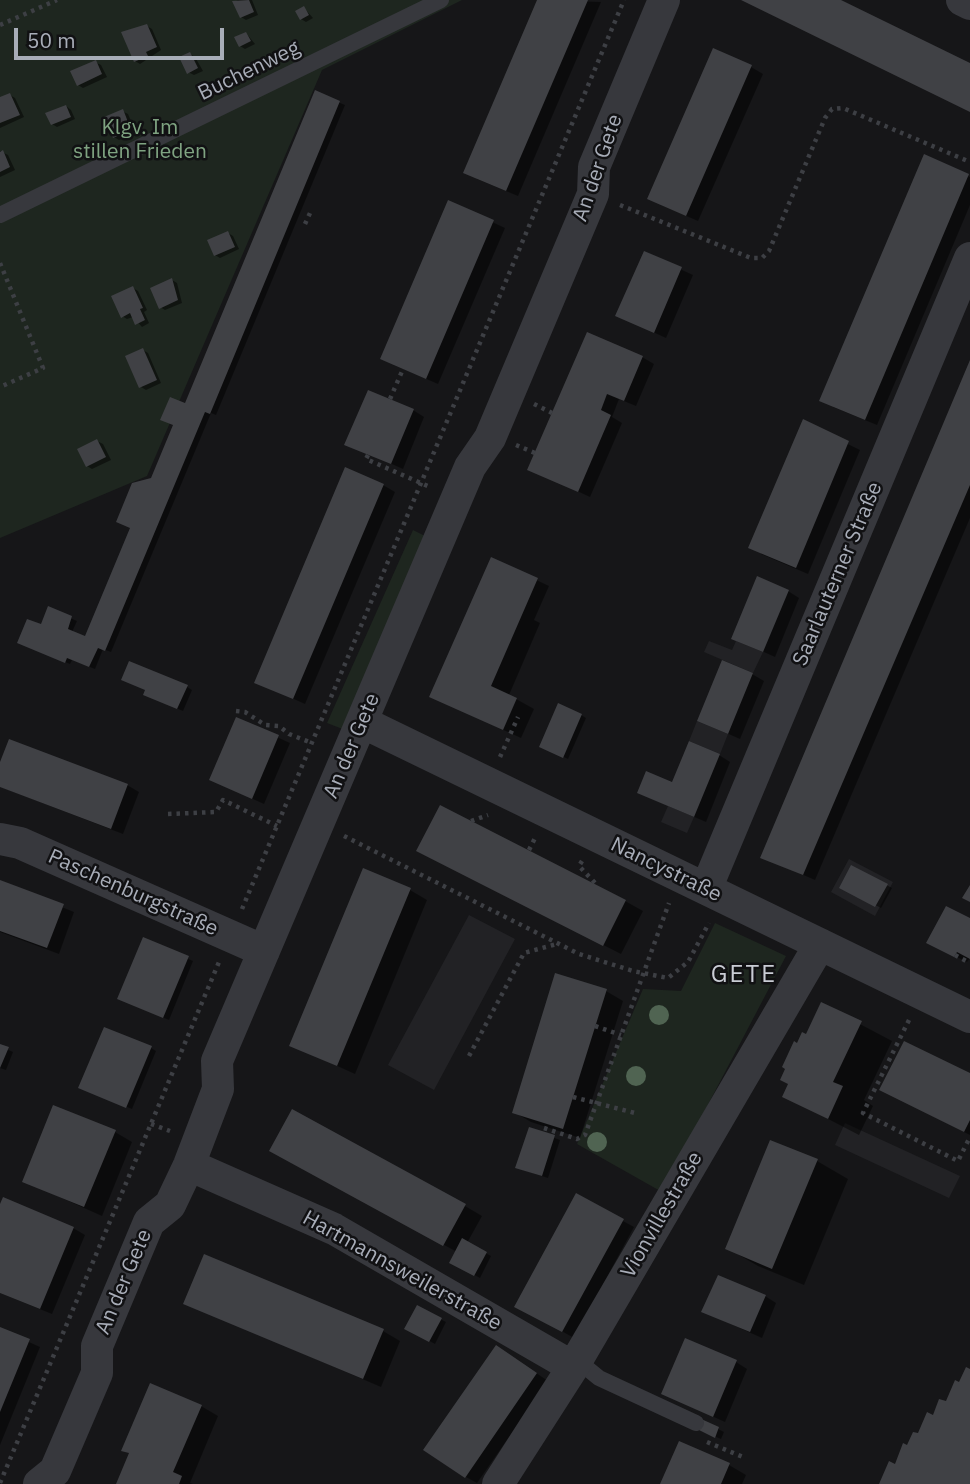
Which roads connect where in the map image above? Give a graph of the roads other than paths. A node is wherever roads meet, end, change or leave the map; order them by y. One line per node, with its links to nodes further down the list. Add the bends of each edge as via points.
1 (440, 0): 5 (lane, Buchenweg)
2 (664, 0): 7 (street, An der Gete, via 594,167 593,194)
3 (962, 0): 4 (street)
4 (970, 4)
5 (0, 215)
6 (970, 258): 9 (street, Saarlauterner Straße)
7 (362, 722): 9 (street, Nancystraße); 11 (street, An der Gete)
8 (0, 839): 11 (street, Paschenburgstraße, via 19,843)
9 (703, 887): 10 (street, Nancystraße)
10 (820, 944): 12 (street, Nancystraße); 14 (street, Vionvillestraße)
11 (264, 951): 13 (street, An der Gete, via 217,1061 218,1089)
12 (970, 1017)
13 (189, 1165): 14 (street, Hartmannsweilerstraße, via 334,1229); 16 (street, An der Gete, via 170,1205 149,1222 97,1346 97,1373 55,1471)
14 (575, 1364): 15 (lane); 17 (street, Vionvillestraße)
15 (696, 1423)
16 (39, 1484)
17 (498, 1484)

